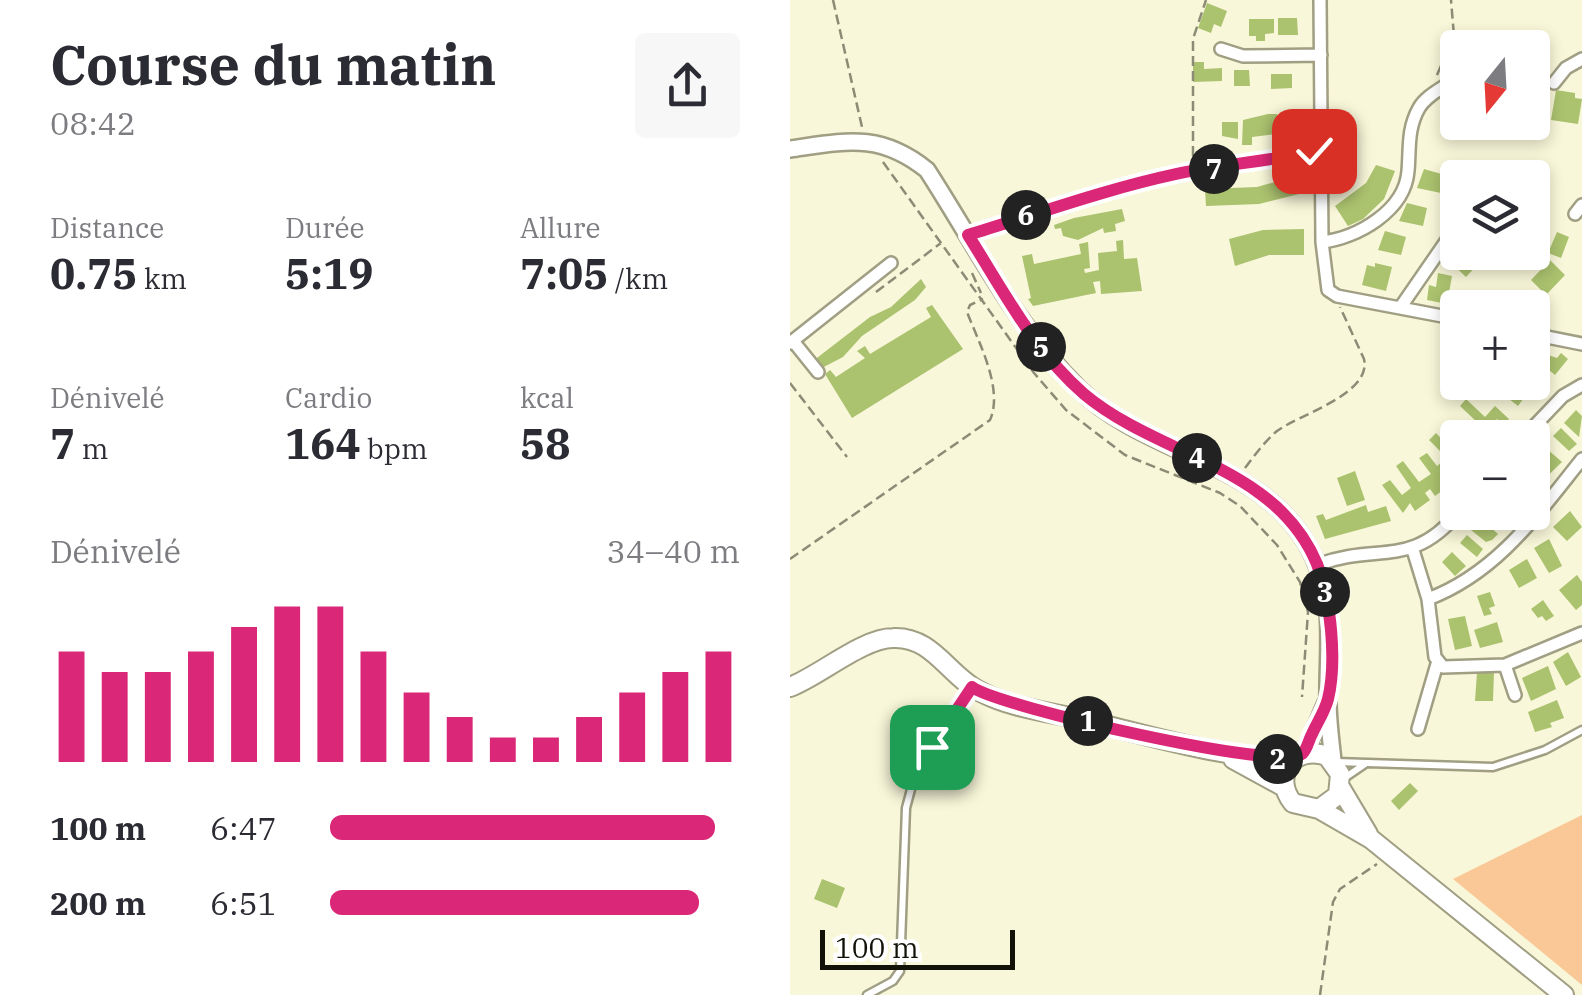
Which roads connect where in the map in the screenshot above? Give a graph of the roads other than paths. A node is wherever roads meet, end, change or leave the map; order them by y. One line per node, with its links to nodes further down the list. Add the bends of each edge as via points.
1 (1320, 0): 3 (street)
2 (1222, 49): 3 (street, via 1243,56)
3 (1321, 55): 8 (street)
4 (1582, 59): 5 (street)
5 (1554, 83)
6 (1440, 90): 10 (street, via 1416,113 1408,174 1396,199 1356,234)
7 (790, 149): 9 (street, via 860,140 906,153 927,170)
8 (1323, 149): 9 (street, via 1194,171); 10 (street)
9 (968, 235): 24 (street, via 1024,325 1082,392 1123,424 1238,477 1272,501 1296,525)
10 (1322, 242): 13 (street, via 1328,290)
11 (1440, 250): 13 (street)
12 (891, 263): 16 (street)
13 (1400, 308): 14 (street)
14 (1440, 316)
15 (1550, 338): 17 (street)
16 (792, 342): 18 (street)
17 (1582, 344)
18 (818, 372)
19 (1582, 384): 20 (street)
20 (1541, 420)
21 (1582, 459): 25 (street, via 1477,576)
22 (1443, 530): 23 (street)
23 (1413, 550): 24 (street); 25 (street)
24 (1317, 565): 32 (street, via 1329,605)
25 (1428, 599): 27 (street)
26 (1581, 635): 28 (street)
27 (1438, 664): 28 (street); 33 (street)
28 (1504, 666): 31 (street)
29 (790, 687): 30 (main road, via 870,644 897,637 928,647)
30 (972, 687): 35 (main road, via 1016,704); 42 (lane, via 914,778 906,808 900,972)
31 (1515, 696)
32 (1328, 699): 36 (street); 38 (street)
33 (1418, 728)
34 (1582, 730): 37 (lane, via 1493,767)
35 (1195, 746): 36 (main road, via 1269,759); 39 (main road, via 1237,760)
36 (1298, 756): 38 (main road, via 1319,753); 39 (main road, via 1285,772)
37 (1366, 763): 38 (lane); 38 (lane)
38 (1337, 773): 40 (main road, via 1333,801); 41 (main road)
39 (1284, 788): 40 (main road, via 1301,808)
40 (1318, 809): 41 (main road)
41 (1370, 839): 43 (main road)
42 (868, 995)
43 (1564, 995)

